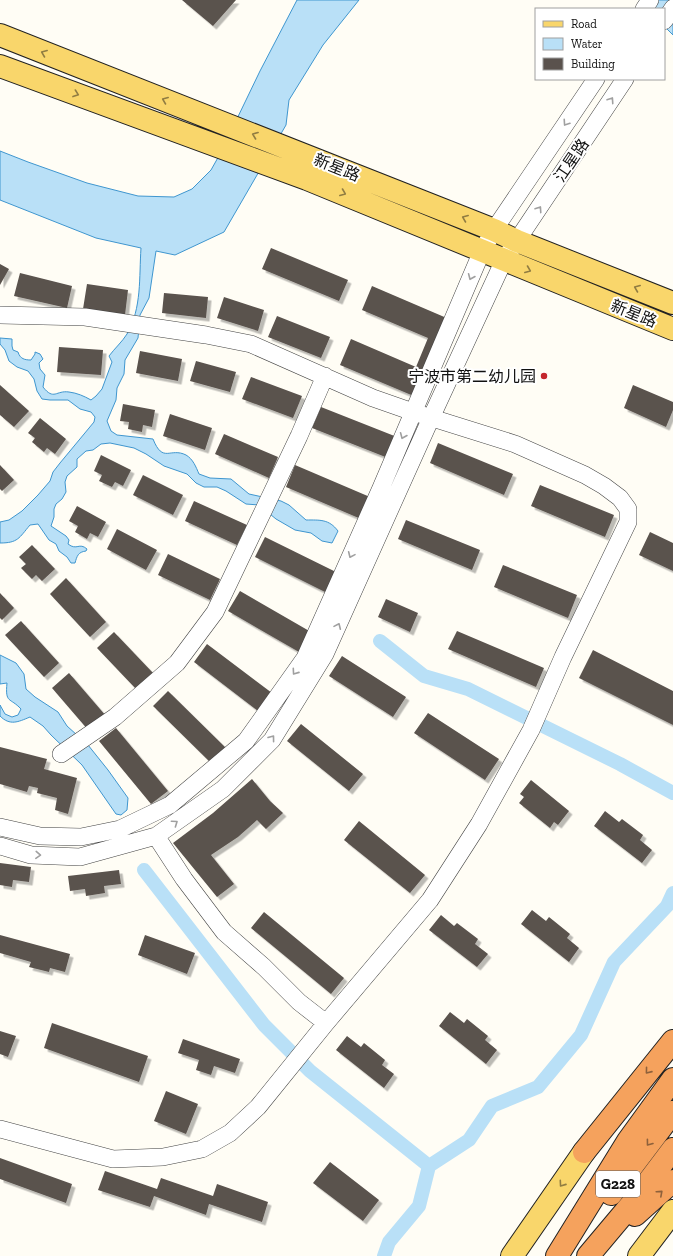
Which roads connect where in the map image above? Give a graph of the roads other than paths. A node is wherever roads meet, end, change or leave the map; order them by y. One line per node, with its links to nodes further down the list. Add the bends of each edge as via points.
1 (673, 8): 2 (street)
2 (665, 20)
3 (0, 35): 7 (main road, 新星路, one-way to 3)
4 (0, 66): 9 (main road, 新星路, one-way to 9, via 252,158)
5 (595, 80): 7 (street, 江星路, one-way to 7)
6 (624, 80): 8 (street, 江星路, one-way to 6)
7 (494, 230): 8 (main road, 新星路); 9 (street, 江星路)
8 (518, 241): 10 (street, 江星路); 11 (main road, 新星路, one-way to 8)
9 (482, 250): 10 (main road, 新星路); 15 (street, 江星路, one-way to 15)
10 (504, 260): 13 (main road, 新星路, one-way to 13); 16 (street, 江星路)
11 (673, 303)
12 (0, 315): 14 (street, via 85,317 206,335 251,344)
13 (673, 329)
14 (325, 376): 15 (street, via 373,398); 17 (street, via 300,436 215,612 177,663 115,717)
15 (413, 412): 16 (street); 18 (street, 江星路, one-way to 18, via 305,658 246,741 170,805 120,829 81,836 40,836)
16 (431, 418): 19 (street, 江星路, one-way to 16, via 223,790 272,740 325,654); 21 (street, via 515,444 585,475 620,498 628,509 628,522 566,650 531,730 479,824 430,900)
17 (61, 754)
18 (0, 827)
19 (156, 836): 20 (street, 江星路, one-way to 19, via 31,855 80,858); 21 (street, via 184,880 224,932 299,1002)
20 (0, 846)
21 (326, 1023): 25 (street, via 258,1107 230,1133 202,1149 163,1157 112,1159)
22 (673, 1040): 27 (highway, one-way to 27)
23 (673, 1079): 31 (highway, via 628,1142)
24 (673, 1112): 32 (highway, G228, one-way to 32)
25 (0, 1128)
26 (673, 1149): 33 (highway, G228)
27 (584, 1152): 30 (main road, one-way to 30)
28 (673, 1182): 33 (highway, one-way to 28)
29 (673, 1211): 34 (main road)
30 (512, 1256)
31 (557, 1256)
32 (562, 1256)
33 (589, 1256)
34 (639, 1256)

